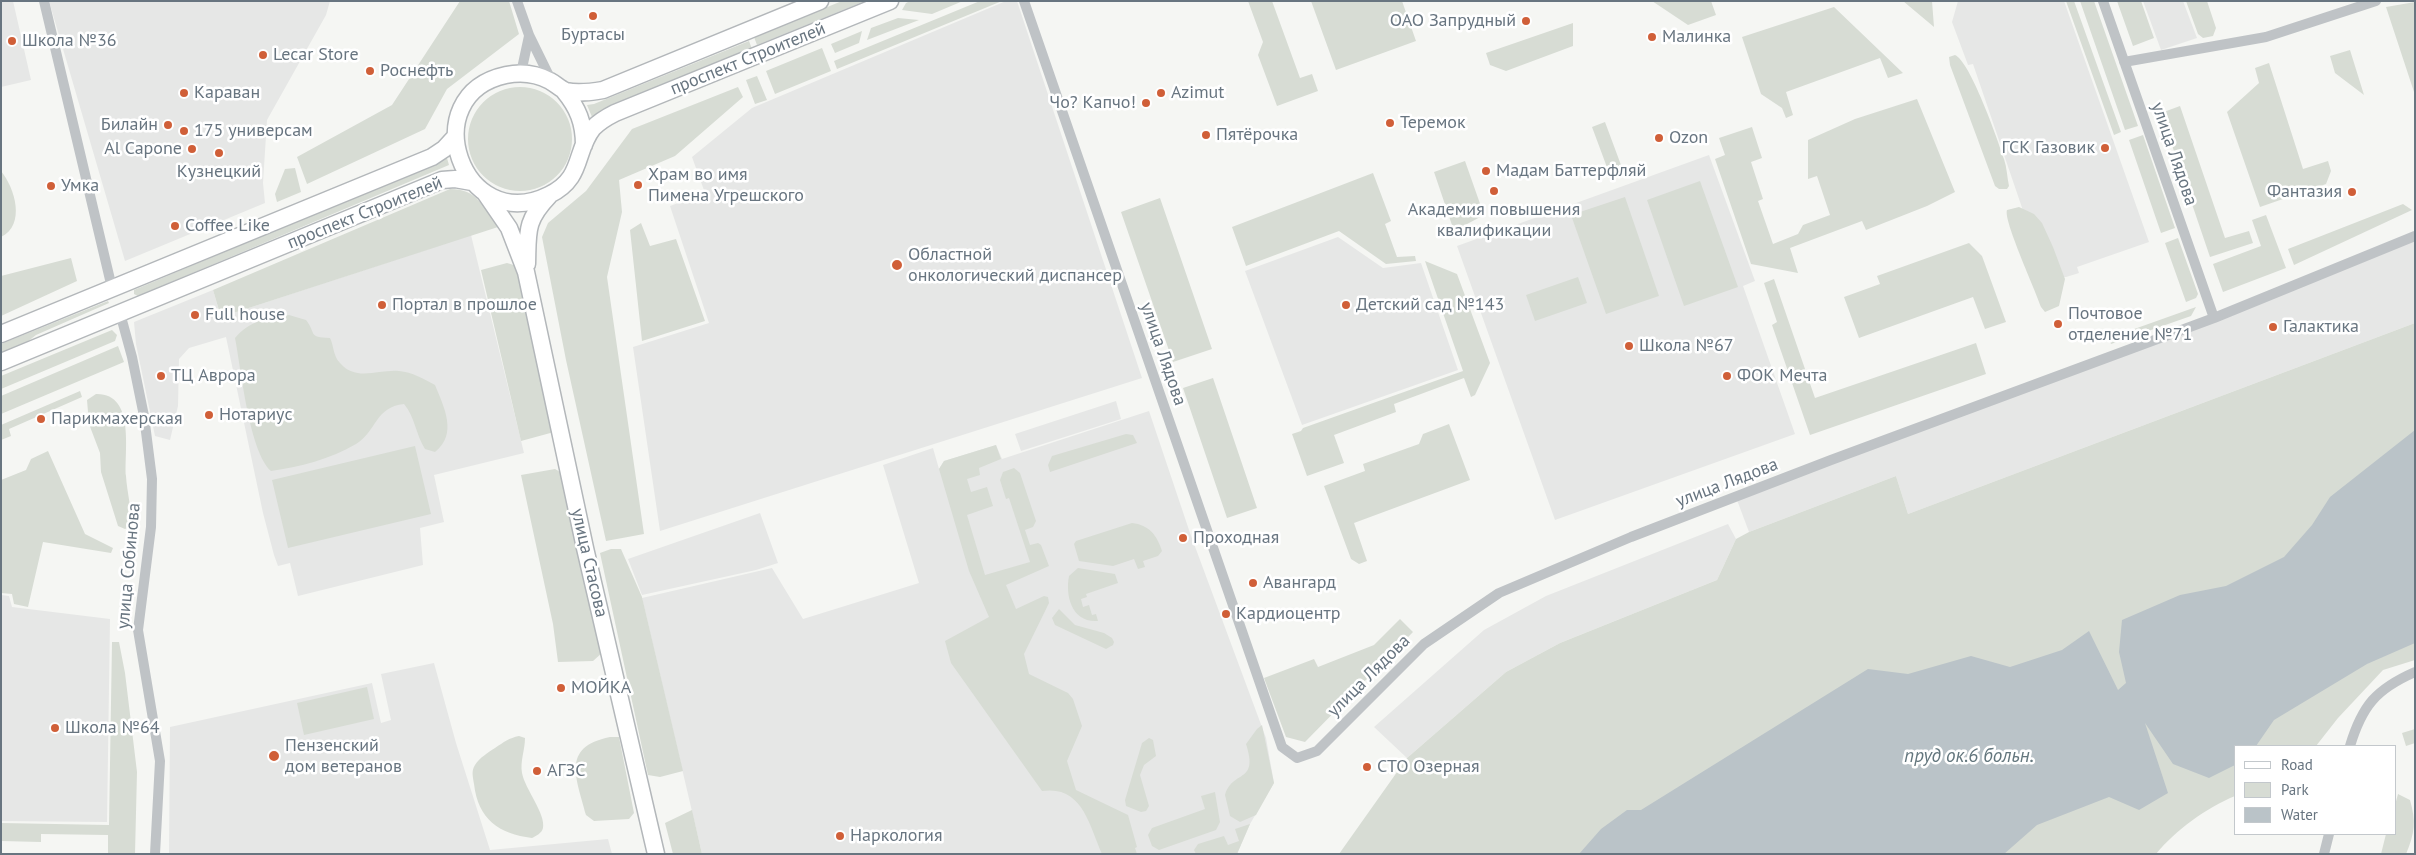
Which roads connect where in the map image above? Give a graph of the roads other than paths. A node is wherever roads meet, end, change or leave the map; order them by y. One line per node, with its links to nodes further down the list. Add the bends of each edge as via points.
1 (44, 1): 18 (street)
2 (516, 1): 8 (street)
3 (820, 1): 11 (main road, проспект Строителей, via 603,90 588,93)
4 (890, 1): 13 (main road, проспект Строителей, via 615,113 593,129)
5 (1024, 1): 20 (street, улица Лядова, via 1266,703 1282,747 1297,758 1317,751 1424,644 1499,593 1629,538 1831,460)
6 (2103, 1): 9 (street, улица Лядова)
7 (2376, 1): 9 (street, via 2266,37)
8 (529, 35): 10 (street); 11 (street)
9 (2124, 62): 20 (street, улица Лядова)
10 (520, 73): 11 (main road, проспект Строителей, via 532,74); 12 (main road, проспект Строителей, via 492,79 480,87 461,110)
11 (558, 86): 13 (main road, via 574,102 584,130)
12 (455, 137): 14 (main road, via 459,162); 18 (main road, проспект Строителей, via 432,157)
13 (584, 145): 15 (main road, проспект Строителей, via 573,174)
14 (479, 187): 15 (main road, проспект Строителей, via 500,200 535,201); 17 (main road, улица Стасова, via 509,228); 19 (main road, проспект Строителей, via 455,179 442,180)
15 (550, 195): 17 (main road, улица Стасова, via 528,225)
16 (2415, 236): 20 (street, улица Лядова)
17 (526, 272): 27 (main road, улица Стасова, via 584,548)
18 (112, 288): 19 (main road); 21 (main road, проспект Строителей)
19 (120, 313): 22 (main road, проспект Строителей); 26 (street, улица Собинова, via 144,416 152,480 151,527 138,630 160,761)
20 (2214, 318)
21 (1, 334)
22 (1, 362)
23 (2415, 672): 24 (street, via 2380,691 2367,704)
24 (2350, 745)
25 (2329, 835): 28 (street)
26 (156, 854)
27 (656, 854)
28 (2324, 854)

